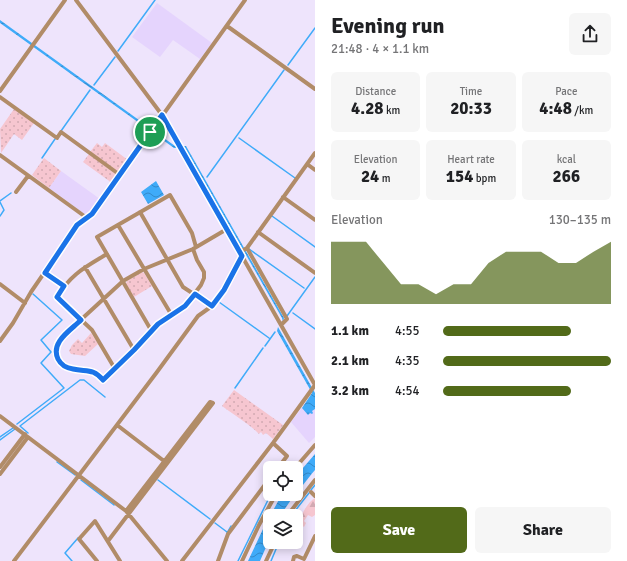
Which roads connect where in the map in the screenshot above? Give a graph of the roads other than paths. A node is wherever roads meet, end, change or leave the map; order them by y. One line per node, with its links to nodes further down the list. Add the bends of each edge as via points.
1 (65, 0): 6 (street)
2 (76, 0): 8 (street)
3 (245, 0): 4 (street)
4 (227, 26): 5 (street); 8 (street)
5 (315, 89)
6 (0, 91)
7 (0, 97): 13 (street, via 56,138 61,132)
8 (162, 115): 13 (street); 21 (street)
9 (315, 153): 11 (street)
10 (0, 155): 14 (street)
11 (307, 164): 12 (street); 16 (street)
12 (315, 170)
13 (120, 175): 18 (street)
14 (28, 176): 15 (street); 18 (street)
15 (16, 192)
16 (283, 197): 19 (street); 22 (street)
17 (140, 212): 20 (street); 23 (street, via 170,195 192,233); 26 (street)
18 (87, 218): 29 (street, via 77,225)
19 (315, 220)
20 (118, 225): 25 (street, via 97,237); 28 (street)
21 (227, 229): 23 (street); 24 (street)
22 (258, 232): 24 (street); 30 (street)
23 (195, 248): 26 (street); 34 (street, via 204,278)
24 (243, 251): 37 (street, via 224,290); 40 (street); 40 (street, via 287,319)
25 (107, 254): 27 (street); 31 (street)
26 (167, 259): 28 (street); 34 (street, via 183,287)
27 (86, 267): 33 (street); 35 (street)
28 (144, 269): 31 (street); 38 (street)
29 (45, 273): 33 (street); 36 (street)
30 (315, 273)
31 (122, 281): 35 (street); 41 (street)
32 (0, 284): 36 (street)
33 (64, 286): 39 (street, via 57,297)
34 (195, 294): 37 (street); 38 (street, via 185,306)
35 (104, 299): 39 (street); 43 (street)
36 (25, 303): 42 (street)
37 (212, 306): 47 (street, via 198,316)
38 (171, 314): 41 (street)
39 (81, 320): 44 (street, via 92,330); 44 (street, via 58,343 56,350 60,362 66,368 95,372 103,380)
40 (281, 326): 45 (street)
41 (151, 330): 43 (street)
42 (0, 341)
43 (134, 350): 44 (street)
44 (115, 369)
45 (313, 387): 49 (street)
46 (0, 416): 48 (street)
47 (117, 425): 51 (street); 56 (street)
48 (26, 436): 54 (street); 55 (street); 56 (street)
49 (273, 443): 52 (street, via 287,456); 71 (street)
50 (315, 445): 53 (street)
51 (164, 461): 63 (street); 63 (street, via 210,402 213,403)
52 (283, 461)
53 (301, 461)
54 (0, 467)
55 (0, 474)
56 (79, 475): 63 (street); 67 (street)
57 (315, 480): 62 (street)
58 (263, 487): 72 (street, via 228,534)
59 (311, 492): 60 (street)
60 (315, 496)
61 (272, 501): 73 (street)
62 (292, 509)
63 (128, 512): 65 (street); 70 (street)
64 (315, 536): 75 (street, via 304,559 296,556)
65 (108, 541): 68 (street, via 95,520 79,539); 69 (street)
66 (271, 549): 74 (street)
67 (14, 561)
68 (97, 561)
69 (120, 561)
70 (167, 561)
71 (182, 561)
72 (218, 561)
73 (242, 561)
74 (266, 561)
75 (293, 561)

